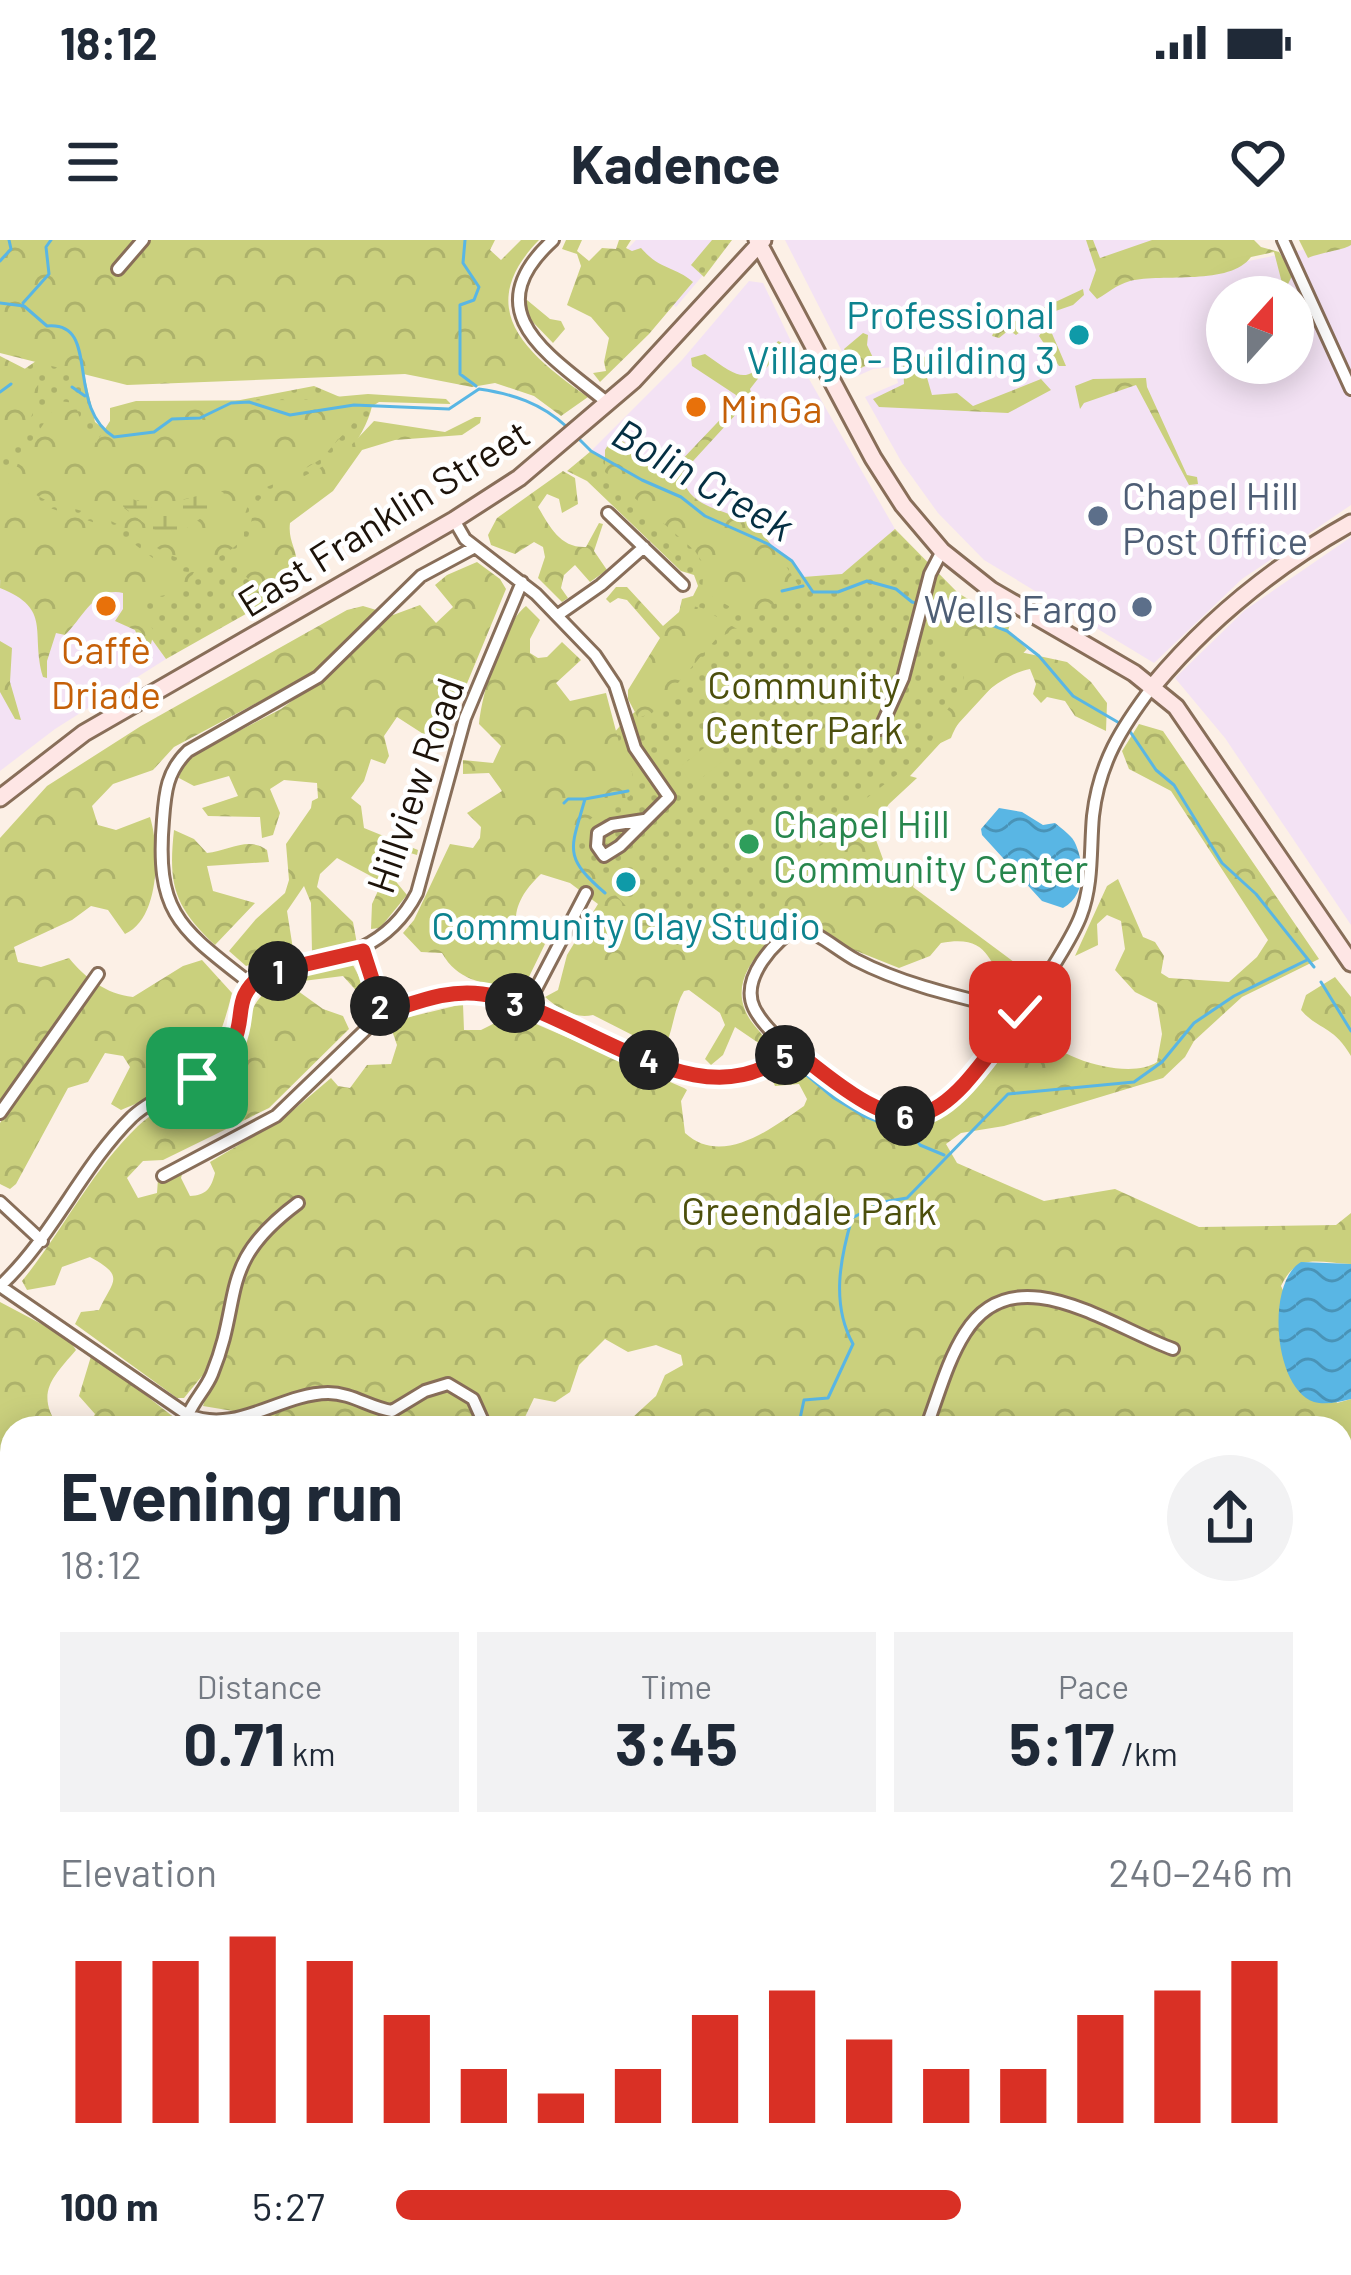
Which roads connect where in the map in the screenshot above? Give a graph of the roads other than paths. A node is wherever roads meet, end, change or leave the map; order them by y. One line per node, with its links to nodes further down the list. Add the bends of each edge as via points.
1 (143, 240): 5 (street)
2 (553, 240): 7 (street, via 521,280 518,309 524,326)
3 (759, 240): 7 (main road, East Franklin Street); 13 (main road, via 886,481)
4 (1283, 240): 6 (street)
5 (118, 268)
6 (1351, 389)
7 (605, 408): 9 (main road, East Franklin Street)
8 (608, 514): 12 (street)
9 (454, 520): 11 (street); 19 (main road, East Franklin Street, via 84,733)
10 (1351, 523): 17 (main road, via 1241,596)
11 (475, 547): 14 (street); 25 (street, via 406,588 318,677 188,751 173,768 162,833 164,892 182,925)
12 (644, 547): 15 (street); 16 (street)
13 (942, 551): 17 (main road, via 1013,604); 18 (street)
14 (522, 583): 16 (street); 22 (street, Hillview Road, via 465,718 417,893)
15 (683, 585)
16 (558, 615): 20 (street, via 608,672 635,748 669,796)
17 (1153, 686): 23 (main road, via 1197,735); 27 (street, via 1117,735 1099,779 1083,913)
18 (880, 729)
19 (0, 798)
20 (644, 820)
21 (586, 893): 26 (street)
22 (363, 951): 25 (street, via 263,974); 28 (street)
23 (1351, 963)
24 (98, 974): 30 (street)
25 (251, 984): 34 (street, via 232,1047 134,1116)
26 (526, 1008): 28 (street, via 450,992); 29 (street, via 698,1076 750,1075)
27 (1020, 1012): 29 (street, via 949,1101 913,1115 865,1105); 29 (street, via 914,983 799,927 762,963 751,992 760,1017)
28 (383, 1013): 31 (street, via 276,1116)
29 (792, 1048)
30 (0, 1113)
31 (163, 1176)
32 (0, 1202): 34 (street)
33 (298, 1204): 38 (street, via 238,1269 211,1376)
34 (42, 1241): 35 (street)
35 (0, 1286): 37 (street)
36 (1173, 1349): 41 (street, via 1048,1298 1001,1297 967,1329)
37 (180, 1416)
38 (190, 1416)
39 (240, 1416): 40 (street, via 324,1393 400,1410 448,1384 472,1399)
40 (480, 1416)
41 (931, 1416)

